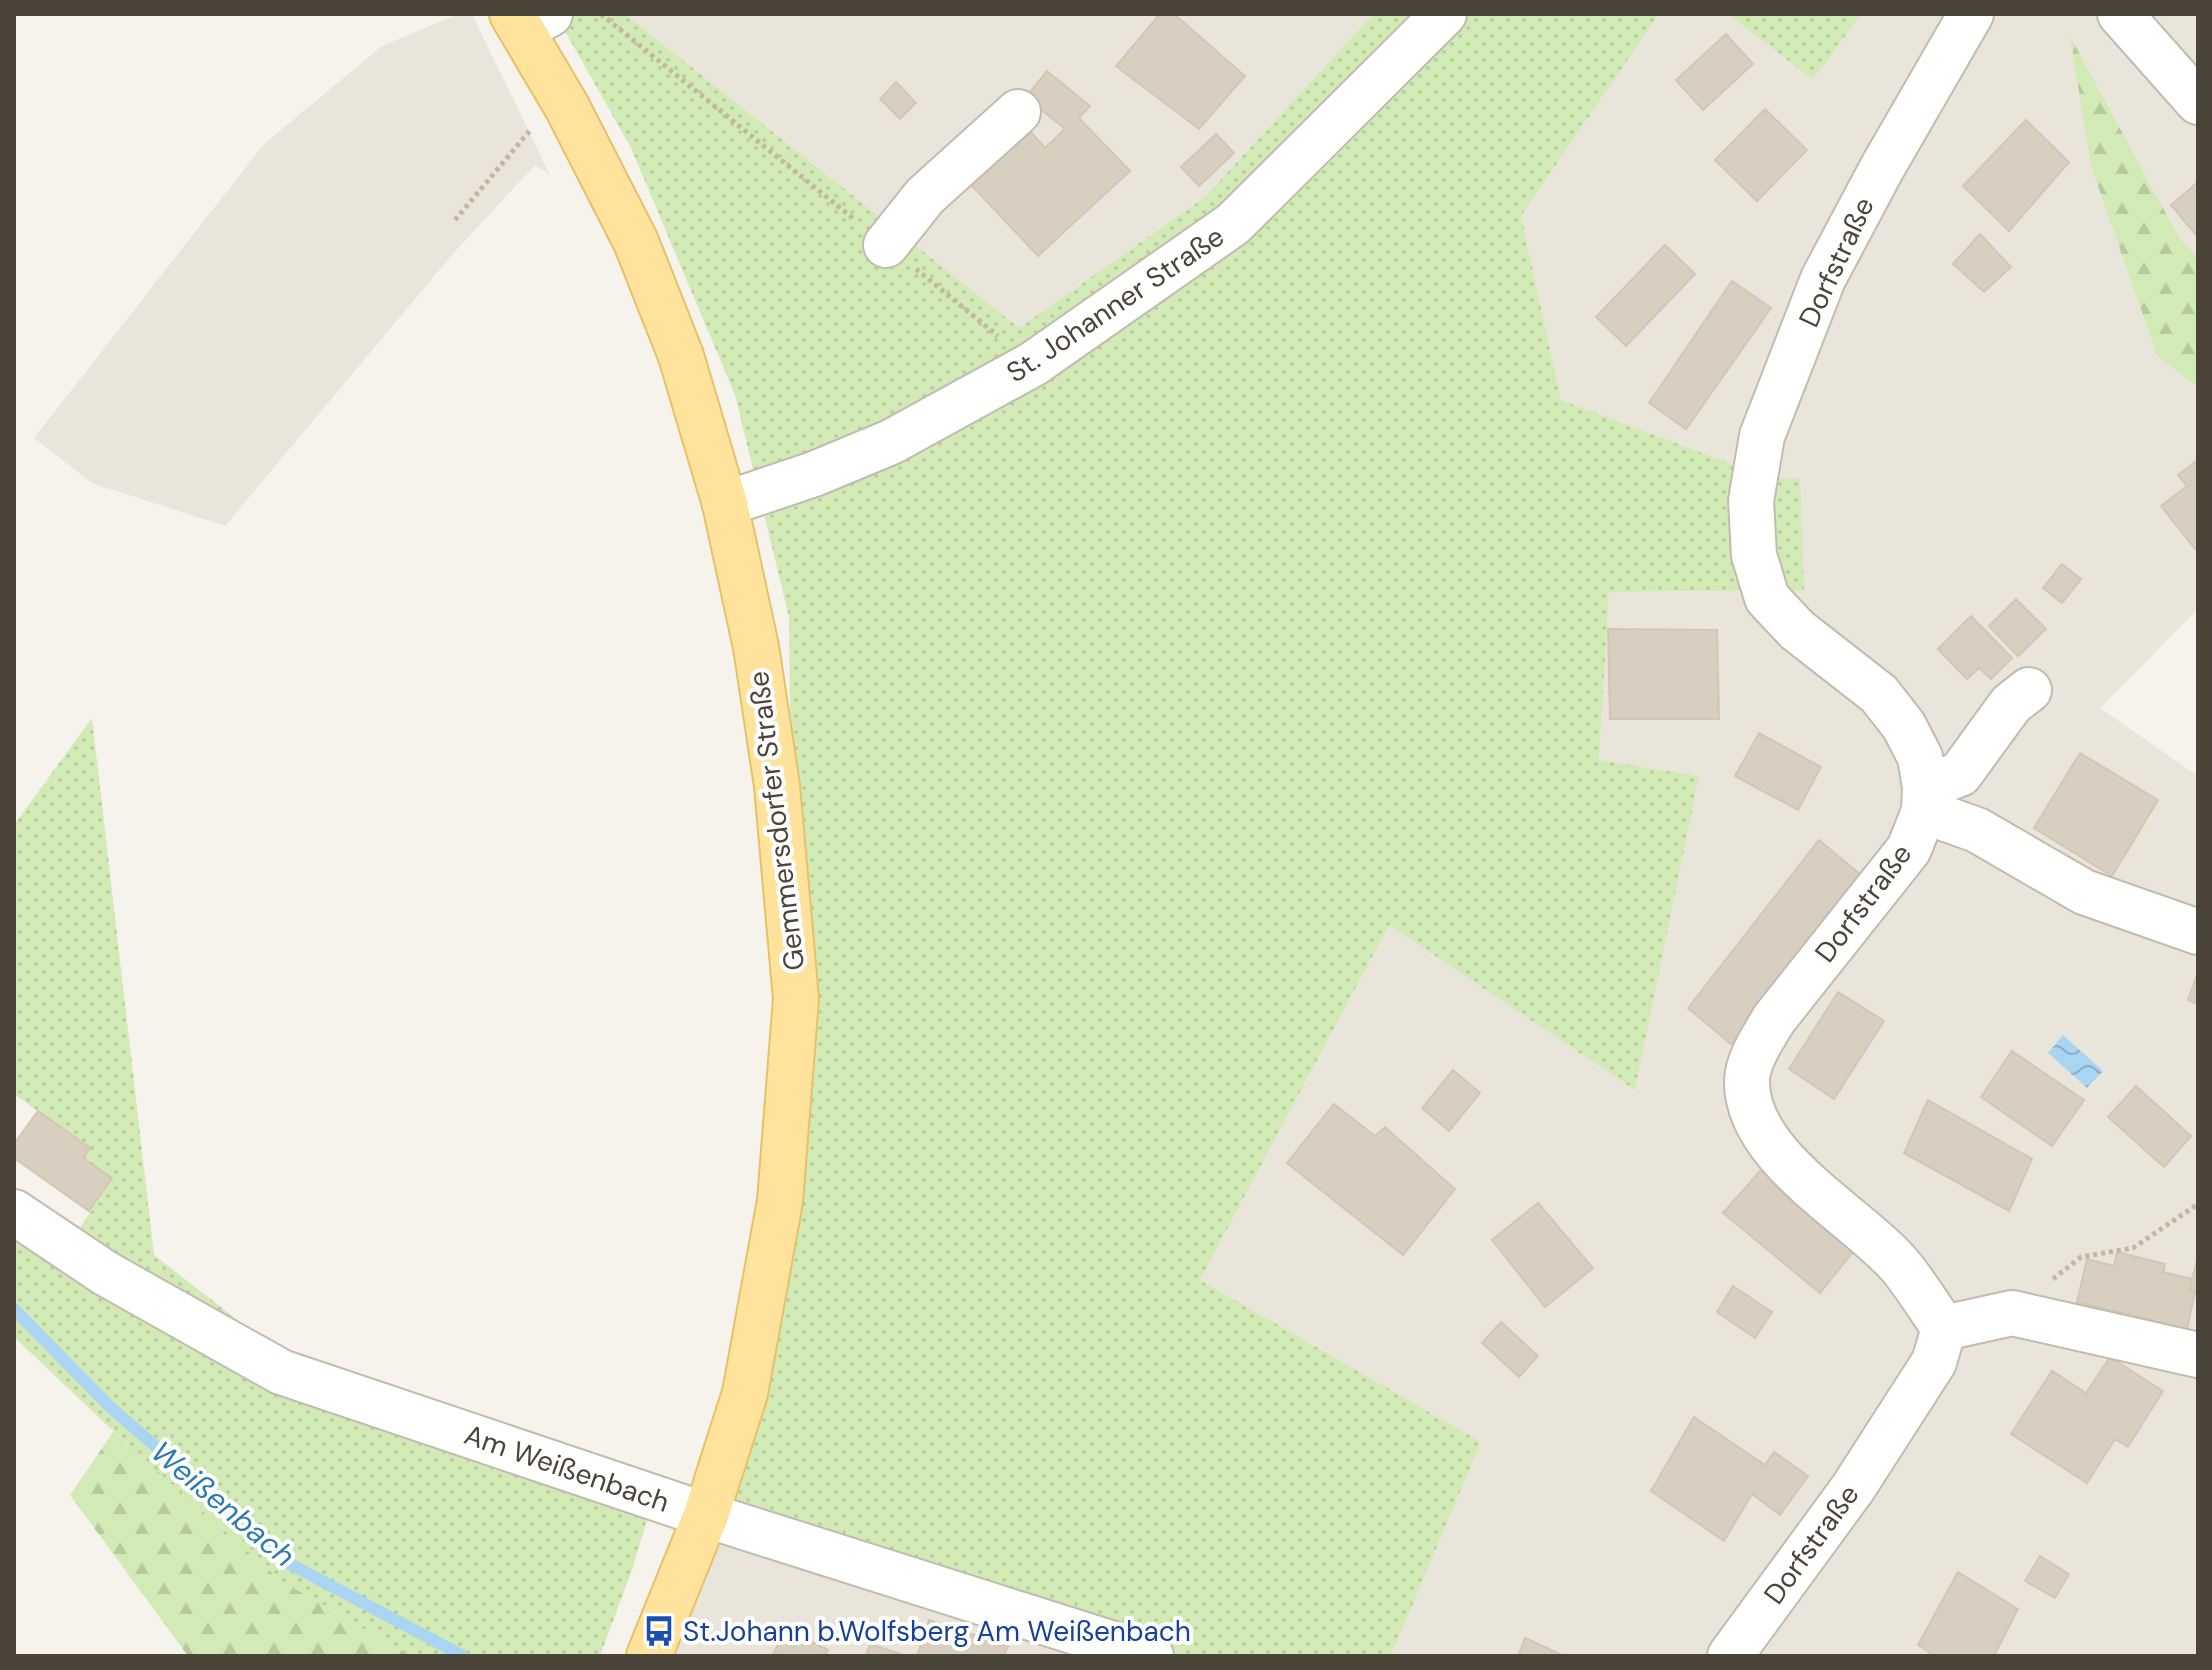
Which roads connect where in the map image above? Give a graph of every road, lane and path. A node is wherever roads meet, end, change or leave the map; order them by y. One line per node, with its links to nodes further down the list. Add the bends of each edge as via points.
1 (601, 14): 10 (path)
2 (1444, 14): 11 (street, St. Johanner Straße, via 1233,224)
3 (1971, 14): 14 (street, Dorfstraße, via 1823,279 1762,436 1751,501 1754,555 1767,598 1797,630 1879,694 1904,726 1920,757)
4 (2120, 14): 6 (street)
5 (528, 19): 7 (main road, Gemmersdorfer Straße)
6 (2198, 102)
7 (567, 107): 9 (path, via 536,123); 12 (main road, Gemmersdorfer Straße, via 636,242 681,356)
8 (1018, 112): 10 (street, via 925,196)
9 (455, 220)
10 (886, 245): 11 (path)
11 (1033, 364): 12 (street, St. Johanner Straße, via 891,442)
12 (725, 504): 21 (main road, Gemmersdorfer Straße, via 756,647 777,786 796,999 780,1201 767,1276 745,1393)
13 (2029, 690): 14 (street, via 2011,704 1960,774)
14 (1924, 799): 15 (street, via 2084,892); 19 (street, Dorfstraße, via 1909,849 1774,1019 1747,1078 1760,1127 1777,1153 1901,1267)
15 (2198, 932)
16 (2198, 1204): 18 (path, via 2133,1248)
17 (14, 1212): 21 (street, Am Weißenbach, via 105,1273 281,1372)
18 (2081, 1257)
19 (1944, 1328): 20 (street, via 2012,1313); 24 (street, Dorfstraße, via 1934,1362 1853,1488)
20 (2198, 1355)
21 (706, 1515): 22 (main road, Gemmersdorfer Straße); 23 (street, Am Weißenbach)
22 (649, 1656)
23 (1151, 1656)
24 (1730, 1656)

